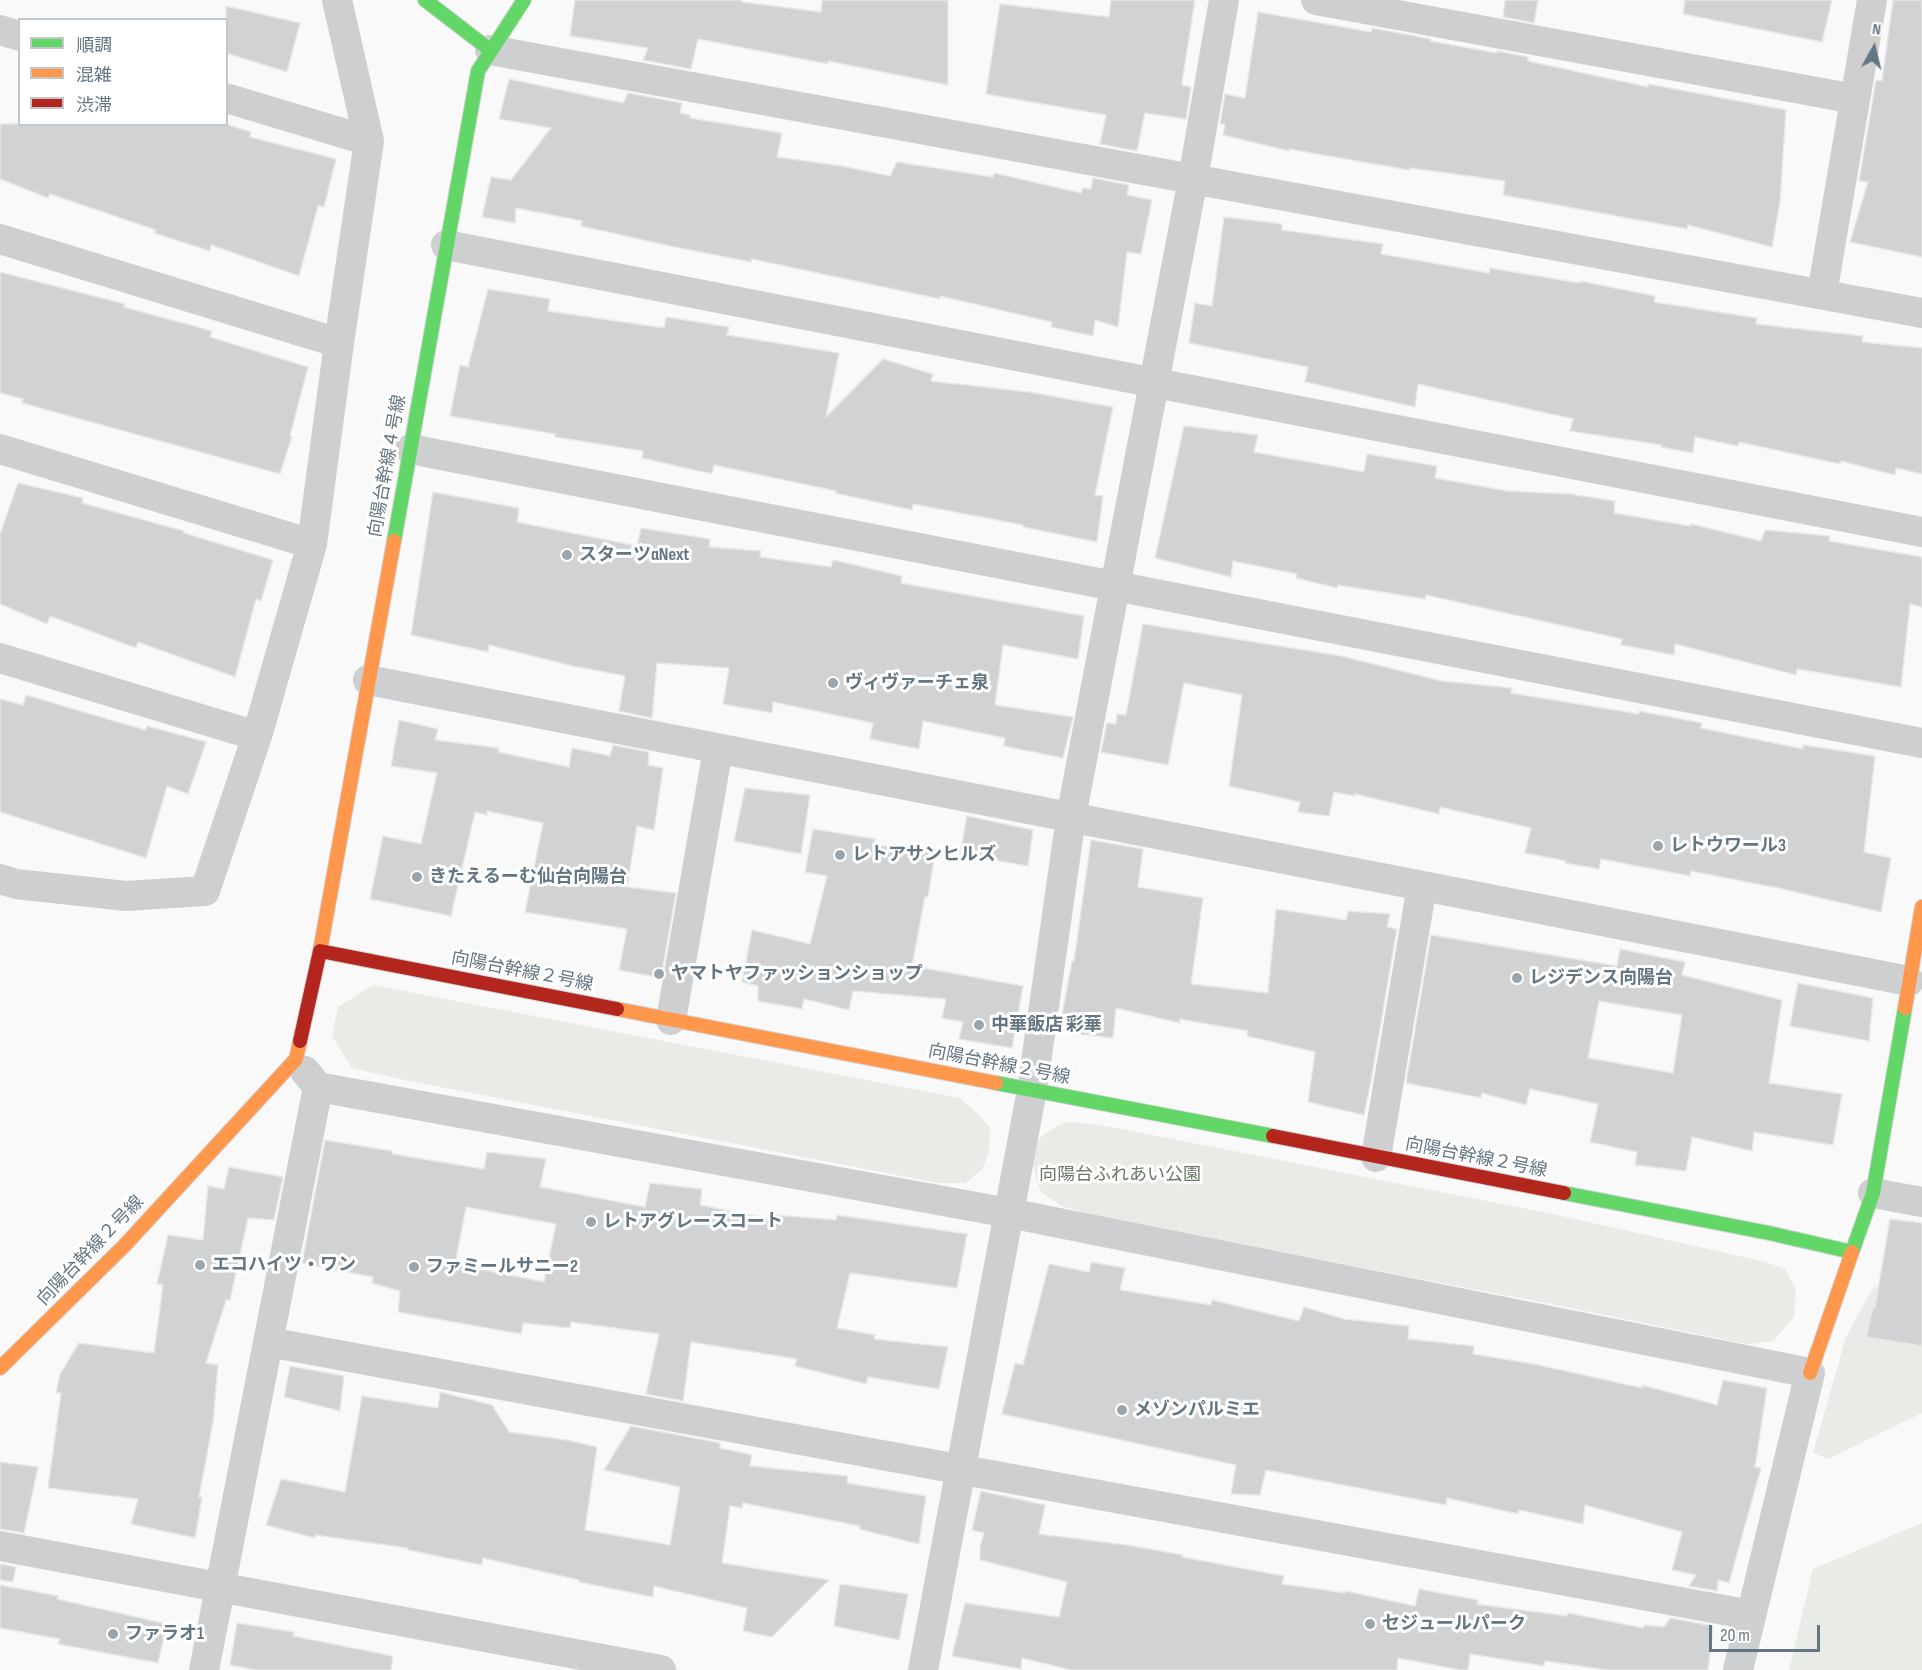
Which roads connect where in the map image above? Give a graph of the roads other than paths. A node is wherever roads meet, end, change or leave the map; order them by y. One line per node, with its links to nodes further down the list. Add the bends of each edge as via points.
1 (337, 0): 12 (street)
2 (425, 0): 9 (street)
3 (524, 0): 9 (street, 向陽台幹線４号線)
4 (1224, 0): 13 (street)
5 (1316, 0): 11 (street)
6 (1872, 0): 11 (street)
7 (0, 30): 8 (street)
8 (18, 35)
9 (490, 50): 13 (street); 15 (street, 向陽台幹線４号線, via 478,70)
10 (228, 99): 12 (street)
11 (1855, 99): 16 (street)
12 (369, 141): 18 (street)
13 (1192, 179): 16 (street); 19 (street)
14 (0, 239): 18 (street)
15 (446, 245): 19 (street); 21 (street, 向陽台幹線４号線)
16 (1822, 294): 17 (street)
17 (1922, 313)
18 (339, 343): 23 (street)
19 (1154, 383): 22 (street); 24 (street)
20 (0, 449): 23 (street)
21 (410, 449): 24 (street); 26 (street, 向陽台幹線４号線)
22 (1922, 532)
23 (312, 544): 27 (street)
24 (1115, 586): 28 (street); 30 (street)
25 (0, 658): 27 (street)
26 (368, 680): 29 (street); 34 (street, 向陽台幹線４号線)
27 (257, 736): 31 (street, via 205,891 126,896)
28 (1922, 743)
29 (718, 748): 30 (street); 36 (street)
30 (1071, 817): 32 (street); 39 (street)
31 (0, 879)
32 (1422, 886): 35 (street); 40 (street)
33 (1922, 907): 35 (street)
34 (320, 951): 36 (street, 向陽台幹線２号線); 37 (street)
35 (1909, 981): 41 (street)
36 (671, 1020): 39 (street, 向陽台幹線２号線)
37 (296, 1059): 38 (street); 46 (street, 向陽台幹線２号線, via 125,1245)
38 (318, 1087): 43 (street); 45 (street)
39 (1032, 1090): 40 (street, 向陽台幹線２号線); 43 (street)
40 (1376, 1157): 44 (street, 向陽台幹線２号線)
41 (1873, 1193): 42 (street); 44 (street)
42 (1922, 1202)
43 (1009, 1213): 47 (street); 48 (street)
44 (1852, 1252): 47 (street)
45 (268, 1342): 48 (street); 50 (street)
46 (0, 1368)
47 (1810, 1373): 51 (street)
48 (960, 1470): 51 (street); 54 (street)
49 (0, 1546): 50 (street)
50 (220, 1587): 52 (street); 53 (street)
51 (1751, 1615): 55 (street)
52 (204, 1670)
53 (662, 1670)
54 (923, 1670)
55 (1738, 1670)

